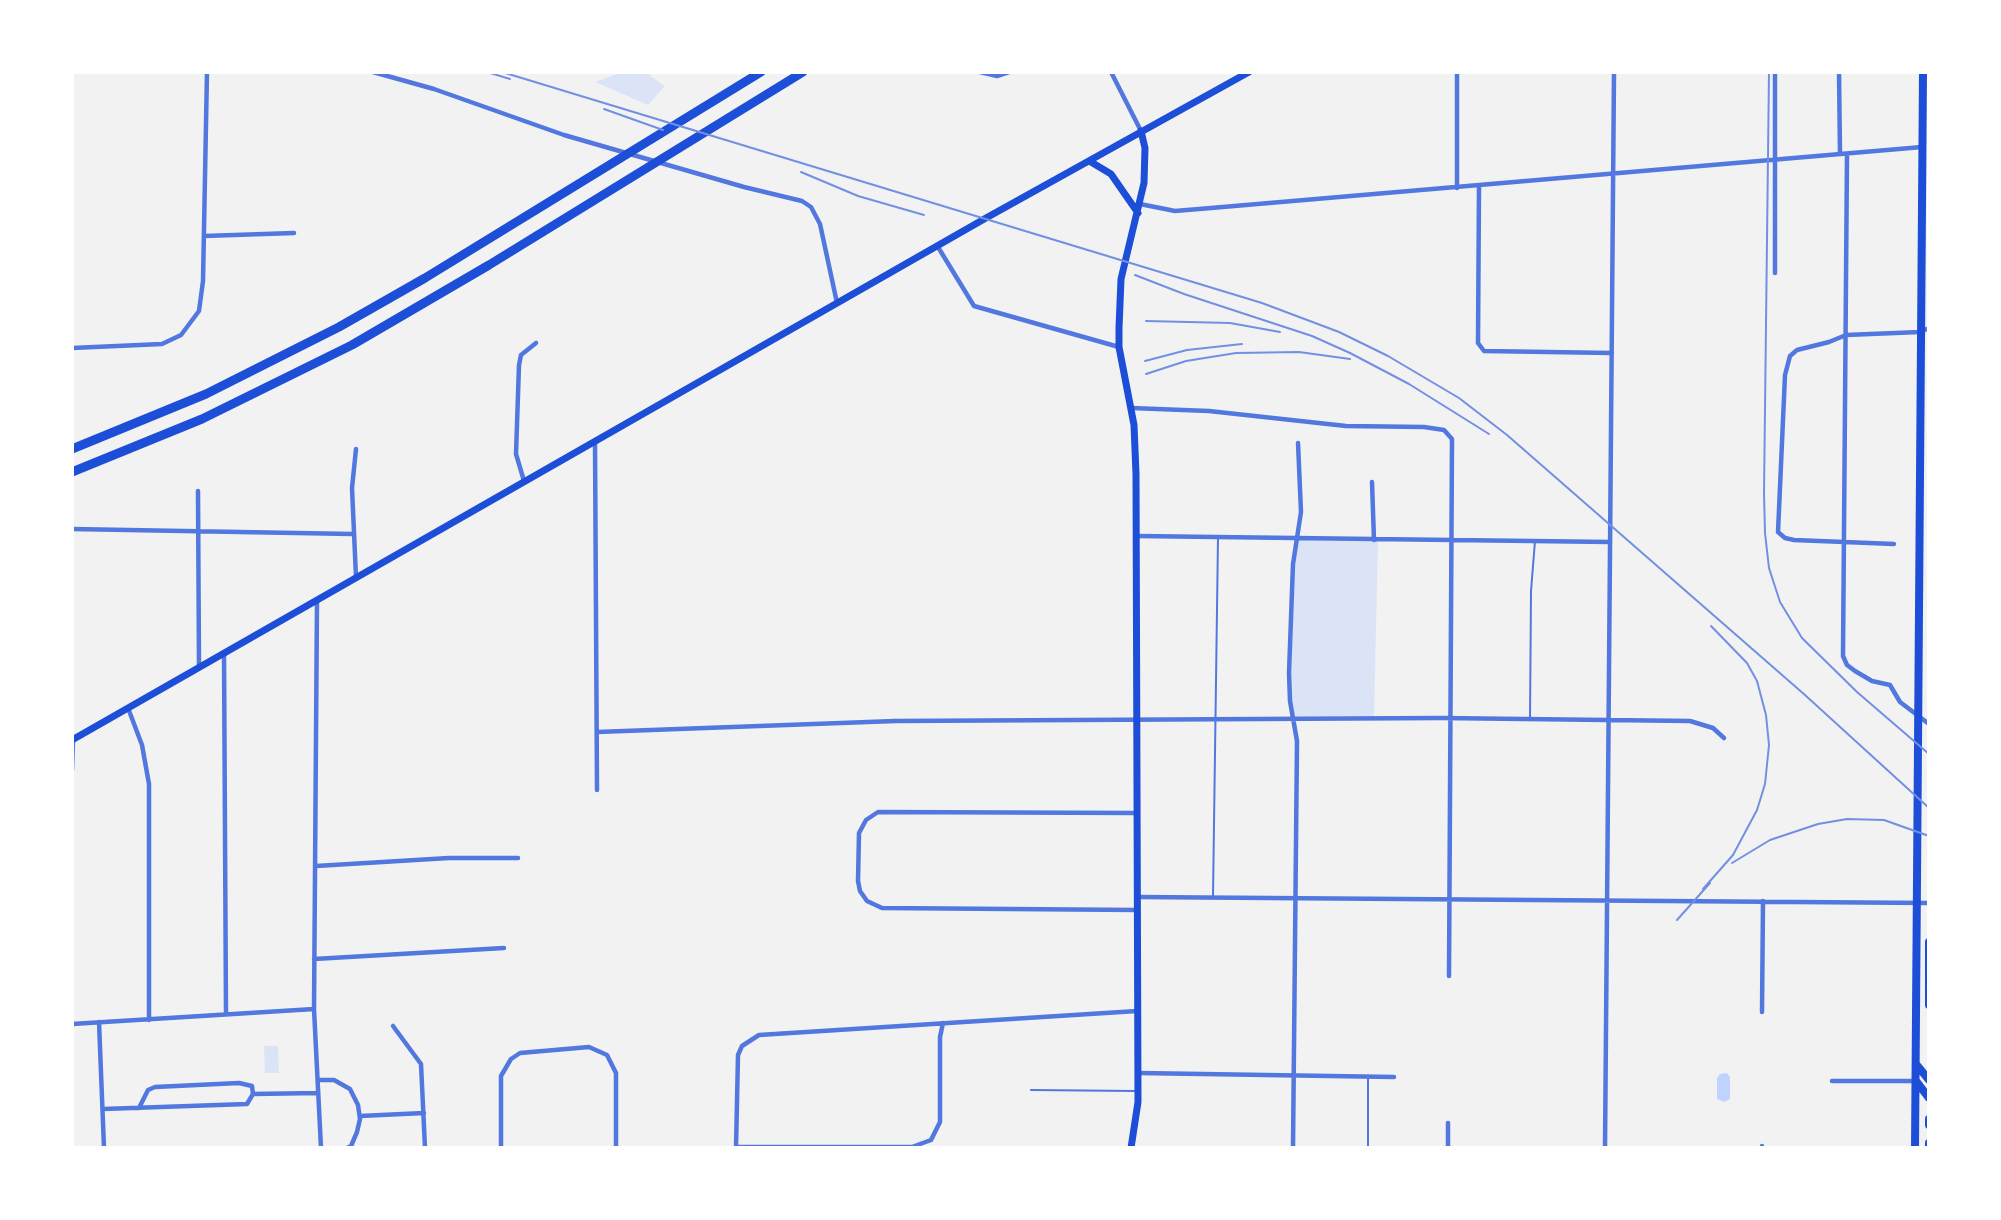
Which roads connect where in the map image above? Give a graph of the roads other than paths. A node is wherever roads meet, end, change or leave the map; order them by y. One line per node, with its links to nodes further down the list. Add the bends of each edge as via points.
1 (207, 72): 26 (street)
2 (374, 72): 29 (street, via 564,135 802,201 820,224)
3 (761, 72): 40 (highway, via 400,293 295,351 206,394)
4 (803, 72): 42 (highway, via 413,311 309,368 202,419)
5 (980, 72): 6 (street, via 997,76)
6 (1010, 72)
7 (1111, 72): 14 (street)
8 (1249, 72): 14 (main road)
9 (1457, 72): 22 (street)
10 (1614, 72): 20 (street)
11 (1775, 72): 18 (street)
12 (1839, 72): 16 (street)
13 (1923, 72): 15 (main road)
14 (1142, 131): 19 (main road); 23 (main road, via 1145,162)
15 (1926, 146): 17 (street); 31 (main road)
16 (1840, 154): 17 (street); 18 (street)
17 (1847, 154): 32 (street)
18 (1774, 159): 20 (street); 28 (street)
19 (1091, 162): 24 (main road, via 1111,174); 27 (main road)
20 (1613, 173): 21 (street); 36 (street)
21 (1479, 186): 22 (street); 36 (street, via 1478,343 1484,351)
22 (1457, 188): 23 (street, via 1175,211)
23 (1140, 204): 24 (main road)
24 (1138, 213): 34 (main road, via 1121,279)
25 (294, 233): 26 (street)
26 (204, 236): 35 (street, via 202,301 194,320 181,334 152,346)
27 (938, 246): 29 (main road); 34 (street, via 974,306)
28 (1775, 273)
29 (837, 303): 38 (main road)
30 (1929, 328): 31 (street)
31 (1920, 332): 32 (street); 101 (main road)
32 (1846, 335): 56 (street); 56 (street, via 1797,350 1790,356 1785,375 1777,510 1778,532 1785,538)
33 (536, 343): 43 (street, via 521,355 519,364 516,454)
34 (1119, 347): 37 (main road)
35 (72, 348)
36 (1612, 353): 55 (street)
37 (1131, 408): 49 (main road); 53 (street, via 1444,430 1452,439)
38 (595, 441): 43 (main road); 70 (street)
39 (1298, 443): 51 (street, via 1300,512)
40 (72, 449)
41 (356, 449): 48 (street)
42 (72, 472)
43 (524, 481): 58 (main road)
44 (1372, 482): 52 (street)
45 (198, 491): 47 (street)
46 (72, 529): 47 (street)
47 (200, 531): 48 (street); 61 (street)
48 (352, 534): 58 (street)
49 (1137, 536): 50 (street); 65 (main road)
50 (1218, 538): 51 (street); 66 (lane)
51 (1296, 539): 52 (street); 63 (street, via 1289,653)
52 (1374, 540): 53 (street)
53 (1452, 540): 54 (street); 64 (street)
54 (1535, 541): 55 (street); 67 (lane)
55 (1610, 542): 68 (street)
56 (1844, 542): 57 (street); 69 (street, via 1843,656 1847,665 1872,681 1890,685 1900,702)
57 (1894, 544)
58 (356, 577): 59 (main road)
59 (317, 600): 60 (main road); 77 (street)
60 (224, 652): 61 (main road); 95 (street)
61 (199, 667): 62 (main road)
62 (127, 708): 72 (main road); 96 (street, via 142,745 149,784)
63 (1292, 718): 64 (street); 66 (street); 80 (street, via 1297,741)
64 (1452, 719): 67 (street); 81 (street)
65 (1137, 720): 66 (street); 70 (street, via 895,721); 75 (main road)
66 (1216, 720): 79 (lane)
67 (1530, 721): 68 (street)
68 (1608, 721): 71 (street, via 1690,721 1713,728); 82 (street)
69 (1929, 724)
70 (597, 732): 74 (street)
71 (1724, 738)
72 (72, 740): 73 (street)
73 (72, 771)
74 (597, 790)
75 (1137, 813): 78 (main road); 85 (street, via 878,812 866,820 859,833 858,881 867,901 882,908)
76 (518, 858): 77 (street)
77 (316, 866): 88 (street)
78 (1137, 897): 79 (street); 85 (main road)
79 (1213, 898): 80 (street)
80 (1295, 898): 81 (street); 103 (street)
81 (1450, 899): 82 (street); 90 (street)
82 (1607, 900): 83 (street); 133 (street)
83 (1763, 902): 84 (street); 94 (street)
84 (1929, 903)
85 (1137, 910): 93 (main road)
86 (1929, 942): 89 (main road)
87 (504, 948): 88 (street)
88 (314, 959): 92 (street)
89 (1929, 959): 91 (main road)
90 (1449, 976)
91 (1929, 1005)
92 (314, 1009): 95 (street); 106 (street)
93 (1137, 1011): 98 (street); 102 (main road)
94 (1762, 1012)
95 (226, 1014): 96 (street)
96 (149, 1020): 97 (street)
97 (99, 1022): 99 (street); 116 (street)
98 (944, 1023): 128 (street, via 769,1033 750,1039 738,1055); 128 (street, via 940,1037 940,1122 931,1140 912,1147)
99 (72, 1024)
100 (393, 1026): 117 (street, via 421,1064)
101 (1917, 1065): 107 (main road); 109 (main road)
102 (1138, 1073): 103 (street); 111 (main road)
103 (1294, 1077): 104 (street); 130 (street)
104 (1368, 1077): 105 (street); 131 (lane)
105 (1394, 1077)
106 (318, 1080): 112 (street); 118 (street, via 334,1080 351,1089)
107 (1929, 1080)
108 (1832, 1081): 109 (street)
109 (1916, 1081): 114 (main road); 134 (main road)
110 (1030, 1090): 111 (lane)
111 (1138, 1091): 129 (main road)
112 (318, 1093): 113 (street); 123 (street)
113 (253, 1094): 115 (street, via 246,1104); 115 (street, via 252,1086 239,1083 155,1087 148,1090)
114 (1929, 1098)
115 (139, 1108): 116 (street)
116 (103, 1109): 122 (street)
117 (424, 1113): 118 (street); 125 (street)
118 (360, 1116): 124 (street, via 357,1132)
119 (1929, 1119): 121 (main road)
120 (1448, 1123): 132 (street)
121 (1929, 1125)
122 (104, 1148)
123 (321, 1148)
124 (347, 1148)
125 (425, 1148)
126 (501, 1148): 127 (street, via 504,1067 520,1053 589,1047 607,1055 613,1063 617,1083)
127 (616, 1148)
128 (736, 1148)
129 (1131, 1148)
130 (1293, 1148)
131 (1368, 1148)
132 (1448, 1148)
133 (1605, 1148)
134 (1915, 1148)

